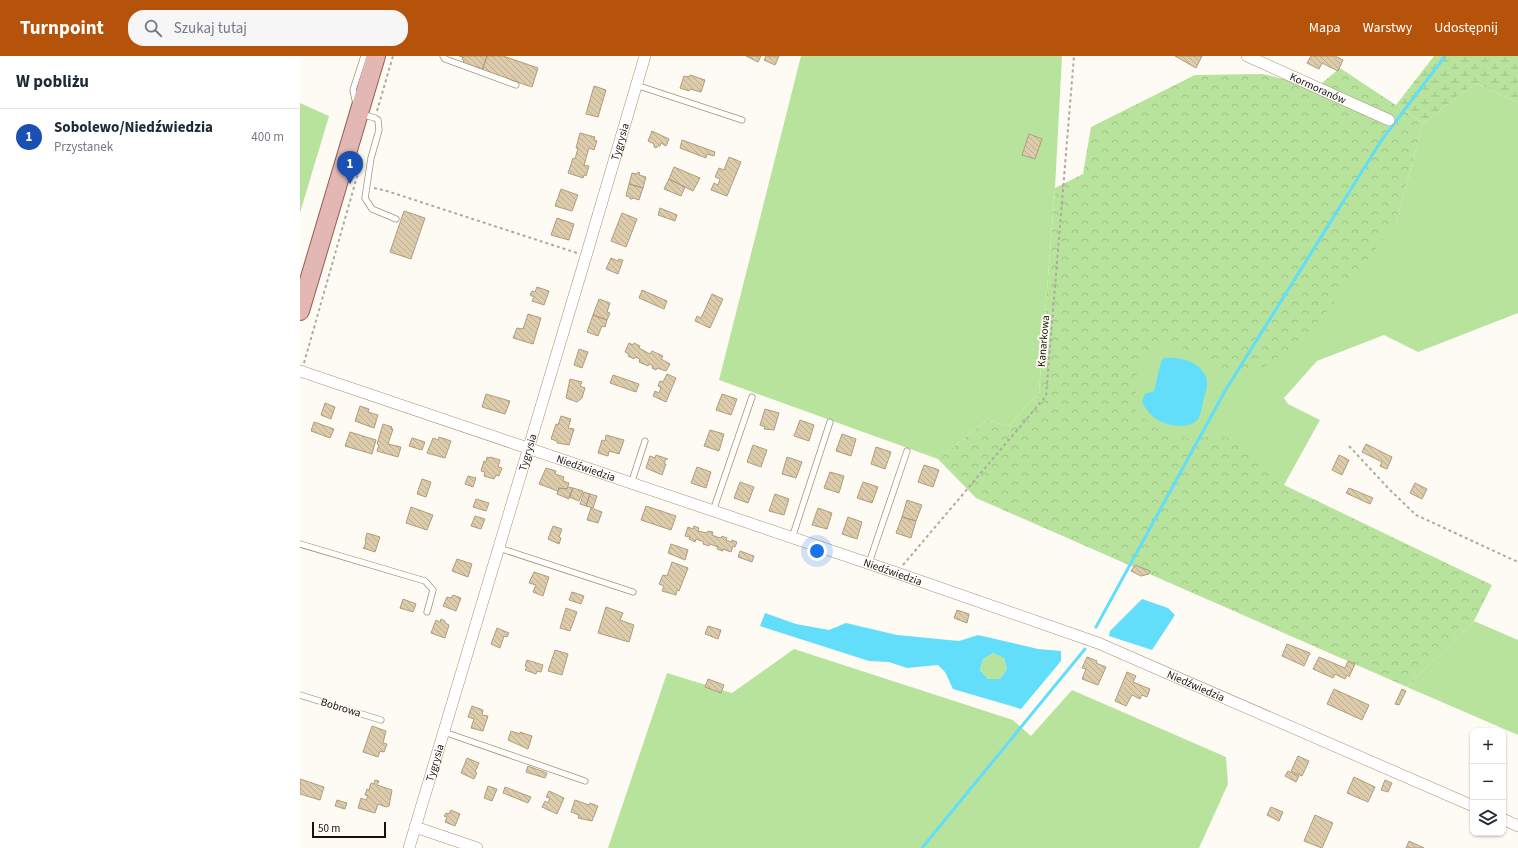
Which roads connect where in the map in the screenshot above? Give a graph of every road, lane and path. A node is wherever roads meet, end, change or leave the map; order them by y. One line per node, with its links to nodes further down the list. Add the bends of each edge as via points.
1 (364, 56): 10 (lane, via 353,90)
2 (376, 56): 10 (main road)
3 (393, 56): 10 (path)
4 (443, 56): 8 (lane, via 445,59)
5 (645, 56): 9 (street, Tygrysia)
6 (1074, 56): 33 (path, Kanarkowa, via 1046,396)
7 (1247, 56): 12 (street, Kormoranów)
8 (516, 85)
9 (636, 85): 11 (lane); 16 (street, Tygrysia)
10 (367, 116): 14 (lane, via 378,120 379,130 371,158); 17 (main road)
11 (742, 120)
12 (1389, 120)
13 (364, 154): 19 (path)
14 (367, 187): 15 (lane, via 365,198 372,209); 16 (path, via 387,191)
15 (396, 219)
16 (586, 256): 24 (street, Tygrysia)
17 (303, 292): 18 (main road)
18 (300, 311)
19 (301, 372): 24 (street, Niedźwiedzia)
20 (752, 397): 27 (lane)
21 (830, 422): 28 (lane)
22 (645, 441): 26 (lane)
23 (1349, 446): 31 (path, via 1416,515)
24 (528, 449): 26 (street, Niedźwiedzia); 30 (street, Tygrysia)
25 (907, 451): 32 (lane)
26 (630, 484): 27 (street, Niedźwiedzia)
27 (713, 512): 28 (street, Niedźwiedzia)
28 (792, 538): 32 (street, Niedźwiedzia)
29 (300, 544): 35 (lane, via 425,581 433,590)
30 (499, 548): 34 (lane); 38 (street, Tygrysia)
31 (1518, 562)
32 (869, 563): 33 (street, Niedźwiedzia)
33 (897, 573): 40 (street, Niedźwiedzia, via 1098,643)
34 (633, 592)
35 (427, 612)
36 (300, 695): 37 (lane, Bobrowa)
37 (381, 720)
38 (444, 732): 39 (lane); 43 (street, Tygrysia)
39 (585, 781)
40 (1470, 805)
41 (1506, 820): 42 (street)
42 (1518, 826)
43 (416, 827): 44 (street, Tygrysia); 45 (street)
44 (409, 848)
45 (477, 848)

